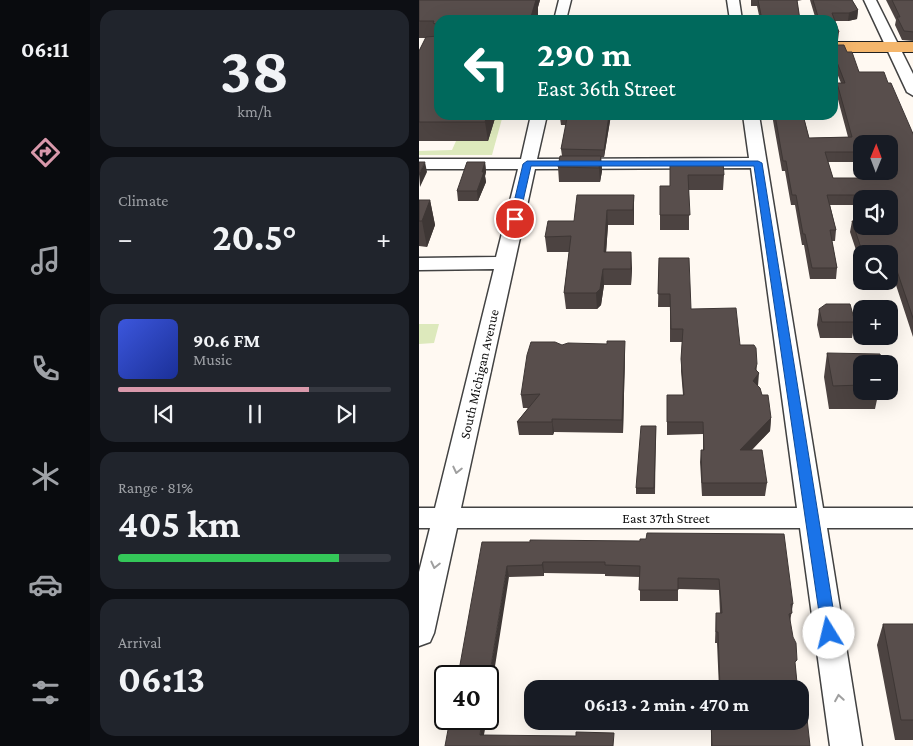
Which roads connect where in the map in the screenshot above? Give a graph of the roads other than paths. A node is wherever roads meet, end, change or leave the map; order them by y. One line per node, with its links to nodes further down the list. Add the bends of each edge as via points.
1 (565, 0): 4 (street)
2 (733, 0): 5 (street)
3 (870, 0): 7 (street)
4 (561, 15)
5 (735, 15)
6 (838, 47): 7 (main road)
7 (892, 47): 8 (main road); 9 (street)
8 (913, 47)
9 (913, 92)
10 (538, 120): 14 (street, South Michigan Avenue)
11 (752, 120): 12 (street)
12 (758, 163): 14 (street); 18 (street)
13 (419, 164): 14 (street)
14 (527, 164): 15 (street, South Michigan Avenue)
15 (505, 263): 16 (street); 17 (street, South Michigan Avenue, one-way to 17)
16 (419, 264)
17 (432, 518): 18 (street, East 37th Street); 20 (street, South Michigan Avenue, one-way to 20)
18 (812, 518): 19 (street, East 37th Street); 21 (street, one-way to 18)
19 (913, 518)
20 (419, 633)
21 (846, 746)

